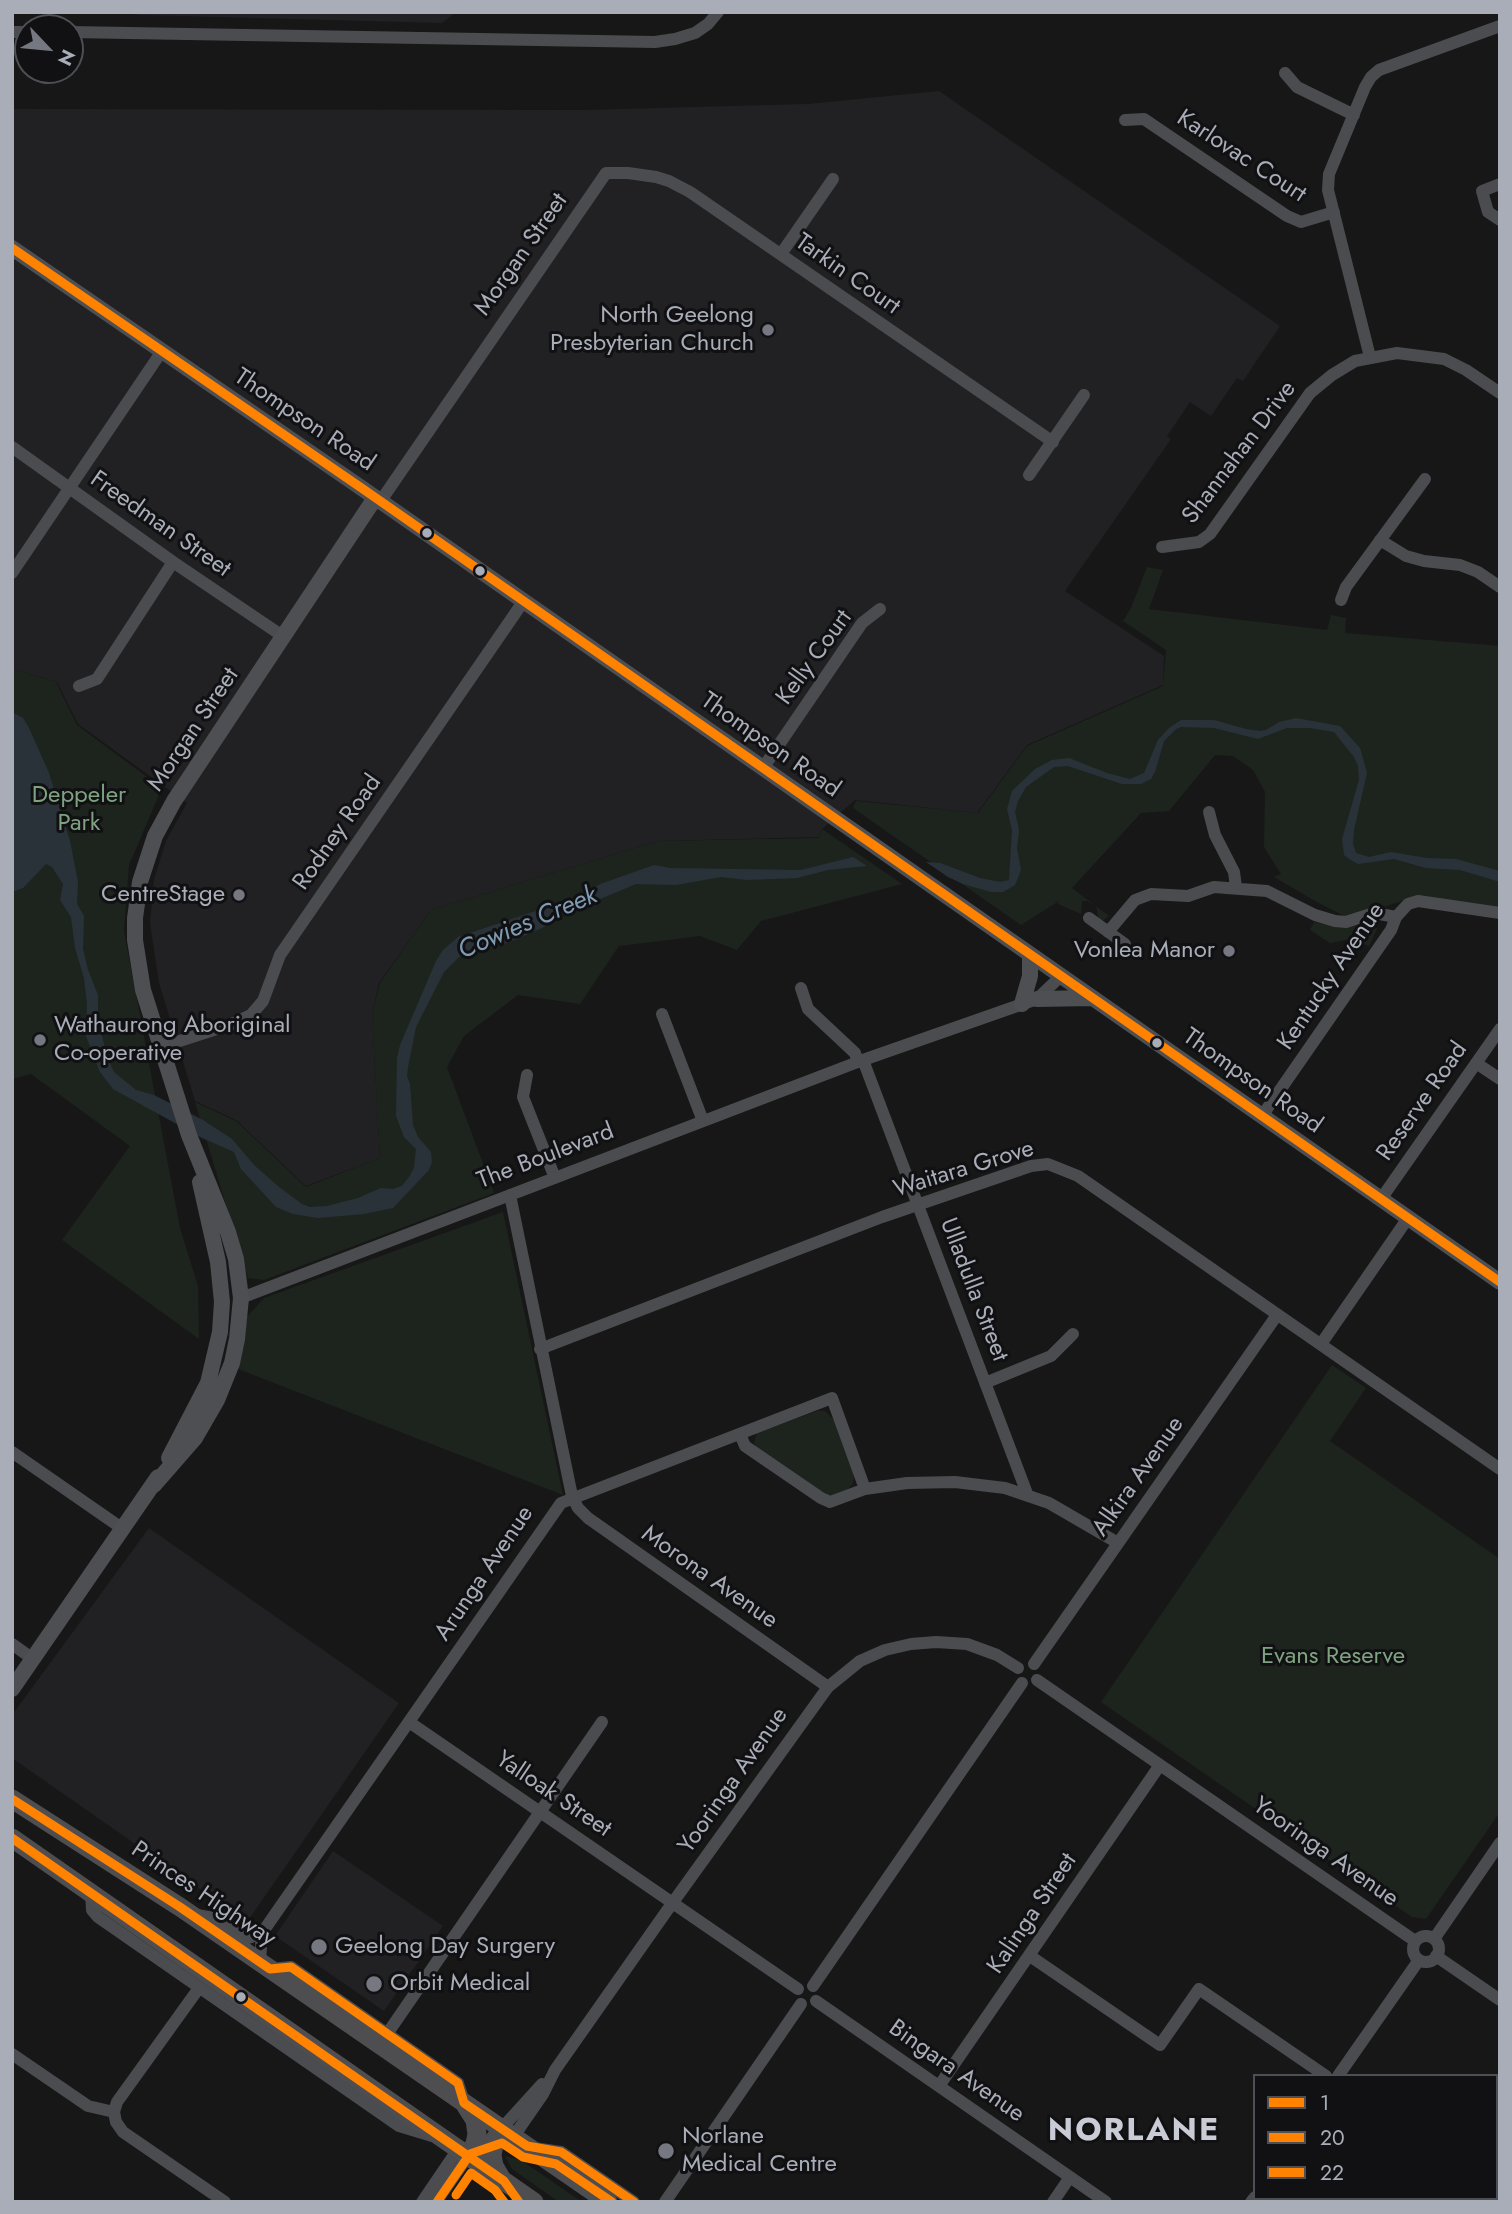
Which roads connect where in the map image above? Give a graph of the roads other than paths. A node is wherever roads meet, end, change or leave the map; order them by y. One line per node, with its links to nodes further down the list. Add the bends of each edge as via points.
1 (718, 12): 3 (street, via 695,33 655,42)
2 (1500, 26): 5 (street, via 1379,69)
3 (84, 32)
4 (1285, 72): 5 (street, via 1297,87)
5 (1354, 115): 10 (street, via 1329,174)
6 (1125, 120): 10 (street, Karlovac Court, via 1144,119 1287,216 1301,222)
7 (606, 173): 13 (street, Tarkin Court, via 669,181); 23 (street, Morgan Street)
8 (833, 179): 13 (street)
9 (1500, 184): 11 (street, via 1482,191 1488,212)
10 (1334, 212): 15 (street)
11 (1500, 220)
12 (12, 248): 14 (main road, Thompson Road)
13 (781, 254): 18 (street, Tarkin Court)
14 (162, 351): 22 (street); 23 (main road, Thompson Road)
15 (1370, 357): 16 (street, Shannahan Drive, via 1397,353 1444,359); 25 (street, Shannahan Drive, via 1354,361 1310,393 1210,534 1199,542)
16 (1500, 393)
17 (1084, 396): 18 (street)
18 (1053, 442): 20 (street)
19 (12, 447): 22 (street, Freedman Street)
20 (1030, 475)
21 (1425, 479): 24 (street)
22 (70, 488): 26 (street, Freedman Street); 27 (street)
23 (378, 500): 30 (main road, Thompson Road); 32 (main road, Morgan Street)
24 (1380, 540): 28 (street, via 1406,556 1478,572); 29 (street)
25 (1163, 547)
26 (173, 562): 32 (street, Freedman Street); 33 (street, via 97,679)
27 (12, 573)
28 (1500, 587)
29 (1341, 600)
30 (523, 601): 34 (main road, Thompson Road); 49 (street, Rodney Road, via 280,955 263,1001 251,1015 232,1024)
31 (880, 609): 34 (street, Kelly Court, via 862,623)
32 (284, 637): 49 (main road, Morgan Street, via 166,813 144,869 136,908 136,949)
33 (79, 686)
34 (763, 768): 42 (main road, Thompson Road)
35 (1209, 812): 36 (street)
36 (1236, 887): 38 (street, via 1273,893 1335,921 1374,913); 40 (street, via 1214,887 1188,896 1151,894 1135,900)
37 (1500, 913): 38 (street, Kentucky Avenue, via 1418,901)
38 (1396, 916): 54 (street, Kentucky Avenue, via 1391,930)
39 (1089, 918): 40 (street)
40 (1108, 932): 41 (street)
41 (1125, 944)
42 (1030, 955): 43 (main road, Thompson Road); 46 (main road)
43 (1061, 976): 45 (main road, Thompson Road); 46 (street, The Boulevard)
44 (801, 988): 50 (street, Ulladulla Street, via 808,1009)
45 (1093, 998): 46 (main road); 54 (main road, Thompson Road)
46 (1029, 1002): 50 (street, The Boulevard)
47 (662, 1014): 55 (street)
48 (1500, 1029): 51 (street, Reserve Road)
49 (161, 1046): 56 (main road, Morgan Street)
50 (861, 1061): 55 (street, The Boulevard); 60 (street, Ulladulla Street)
51 (1476, 1063): 53 (street); 59 (street, Reserve Road)
52 (527, 1075): 57 (street, via 523,1097)
53 (1500, 1079)
54 (1262, 1116): 59 (main road, Thompson Road)
55 (703, 1121): 57 (street, The Boulevard)
56 (189, 1135): 63 (main road, Morgan Street, via 228,1232); 64 (main road, Morgan Street, via 217,1256)
57 (555, 1178): 58 (street, The Boulevard)
58 (510, 1195): 63 (street, The Boulevard); 68 (street)
59 (1381, 1199): 61 (main road, Thompson Road)
60 (918, 1205): 65 (street, Waitara Grove, via 1048,1164 1078,1176); 68 (street, Waitara Grove); 69 (street, Ulladulla Street)
61 (1408, 1218): 62 (main road, Thompson Road); 67 (street)
62 (1500, 1282)
63 (241, 1298): 64 (main road); 73 (main road, via 235,1350 222,1390 195,1438)
64 (222, 1302): 73 (main road, via 219,1340 208,1383)
65 (1277, 1315): 67 (street, Waitara Grove); 78 (street, Alkira Avenue)
66 (1073, 1334): 69 (street, via 1051,1356)
67 (1321, 1344): 72 (street, Waitara Grove)
68 (540, 1349): 75 (street)
69 (985, 1382): 76 (street, Ulladulla Street)
70 (740, 1433): 74 (street, via 745,1446 821,1499 830,1502); 74 (street, via 832,1396); 75 (street)
71 (12, 1452): 77 (street)
72 (1500, 1469)
73 (153, 1485): 77 (main road)
74 (865, 1489): 76 (street, via 955,1482)
75 (572, 1496): 85 (street, Morona Avenue, via 588,1518); 87 (street, Arunga Avenue, via 557,1506)
76 (1028, 1496): 78 (street, via 1062,1509)
77 (123, 1529): 80 (main road)
78 (1118, 1543): 81 (street, Alkira Avenue)
79 (12, 1644): 80 (street)
80 (33, 1659): 86 (main road)
81 (1034, 1664): 82 (street, via 1027,1662); 83 (street, via 1040,1673)
82 (1018, 1668): 84 (street); 85 (street, Yooringa Avenue, via 967,1644 911,1644 860,1661)
83 (1037, 1680): 84 (street); 89 (street, Yooringa Avenue)
84 (1022, 1683): 104 (street)
85 (828, 1687): 95 (street, Yooringa Avenue)
86 (12, 1689)
87 (409, 1722): 91 (street, Yalloak Street); 97 (street, Arunga Avenue)
88 (602, 1722): 91 (street)
89 (1160, 1765): 99 (street, Yooringa Avenue); 100 (street, Kalinga Street)
90 (12, 1799): 96 (highway, Princes Highway)
91 (540, 1812): 95 (street, Yalloak Street); 110 (street)
92 (12, 1838): 94 (highway, Princes Highway)
93 (1500, 1843): 98 (street)
94 (91, 1892): 105 (street, via 95,1914); 117 (highway, Princes Highway)
95 (673, 1902): 106 (street); 117 (street, Yooringa Avenue, via 555,2070 543,2094)
96 (191, 1914): 97 (street, via 214,1918 246,1939); 103 (highway, Princes Highway)
97 (262, 1933): 103 (street)
98 (1434, 1939): 99 (street, via 1422,1936); 101 (street)
99 (1415, 1941): 102 (street, via 1413,1949)
100 (1030, 1956): 112 (street, via 1160,2045 1199,1989); 114 (street, Kalinga Street)
101 (1436, 1956): 102 (street, via 1427,1962); 107 (street)
102 (1419, 1960): 113 (street)
103 (265, 1965): 110 (street, via 290,1967); 115 (highway, Princes Highway)
104 (813, 1986): 106 (street); 108 (street)
105 (198, 1988): 116 (street); 117 (street, via 399,2126)
106 (798, 1989): 109 (street)
107 (1500, 2000)
108 (816, 2001): 109 (street); 114 (street, Bingara Avenue)
109 (800, 2004): 127 (street)
110 (387, 2034): 115 (street, via 458,2083)
111 (12, 2054): 116 (street, via 88,2106)
112 (1323, 2074)
113 (1339, 2074)
114 (939, 2086): 118 (street, Bingara Avenue)
115 (464, 2102): 117 (highway, Princes Highway)
116 (114, 2112): 120 (street, via 123,2132)
117 (485, 2142): 119 (highway); 121 (street); 122 (street); 125 (highway, Princes Highway); 126 (street, via 561,2152)
118 (1070, 2177): 128 (street); 129 (street, Bingara Avenue)
119 (504, 2180): 123 (street); 124 (highway)
120 (225, 2202)
121 (422, 2202)
122 (436, 2202)
123 (519, 2202)
124 (534, 2202)
125 (608, 2202)
126 (634, 2202)
127 (665, 2202)
128 (1053, 2202)
129 (1105, 2202)

